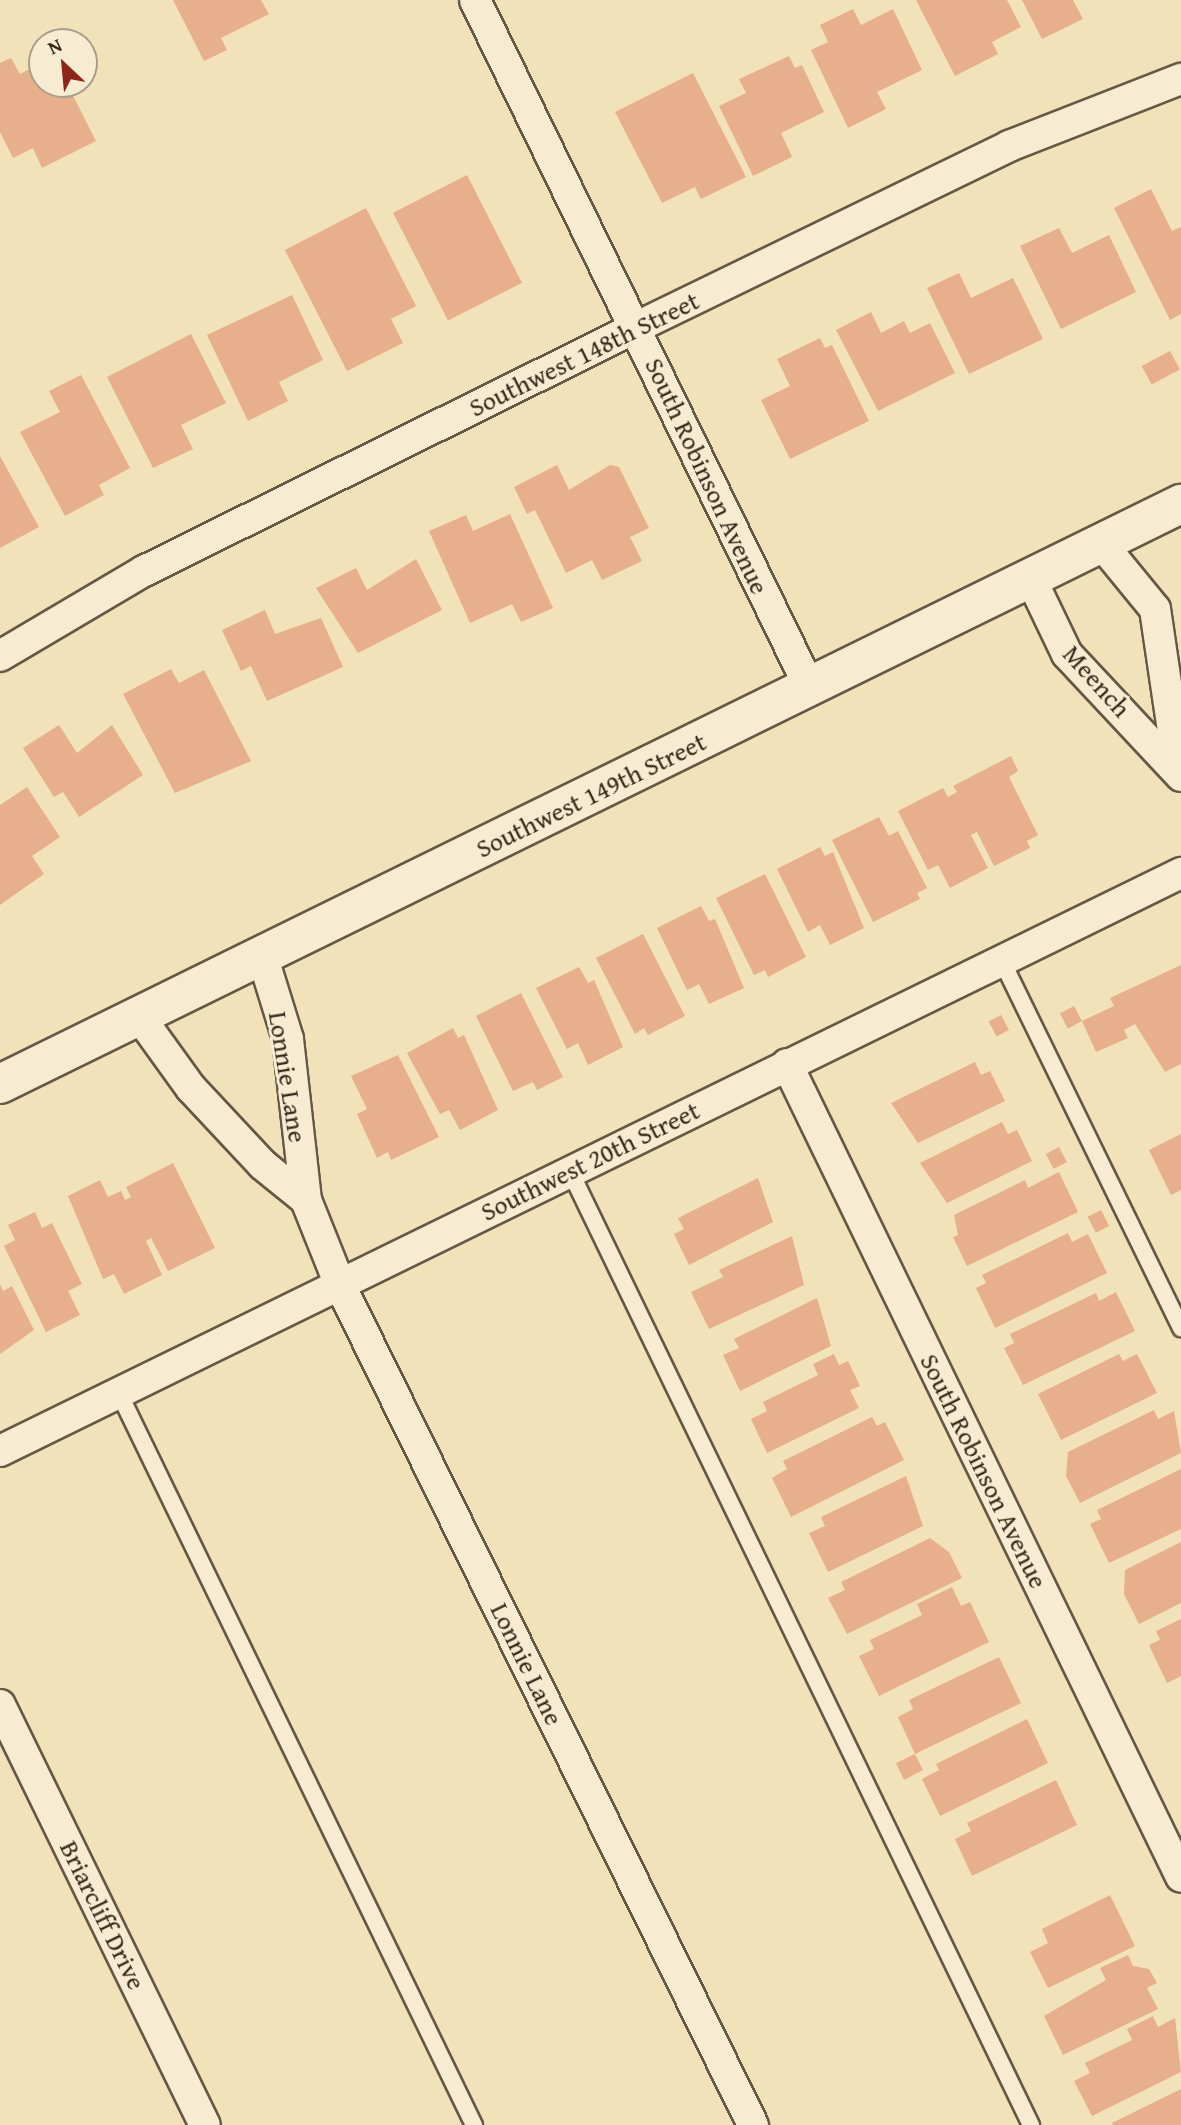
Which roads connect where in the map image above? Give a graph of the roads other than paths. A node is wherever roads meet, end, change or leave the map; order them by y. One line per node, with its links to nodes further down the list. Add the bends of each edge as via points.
1 (475, 0): 3 (street, South Robinson Avenue)
2 (1181, 79): 3 (street, Southwest 148th Street, via 1020,141)
3 (637, 327): 7 (street, Southwest 148th Street, via 144,571); 8 (street, South Robinson Avenue)
4 (1181, 504): 5 (street, Southwest 149th Street)
5 (1101, 543): 6 (street, Southwest 149th Street); 9 (street, Meench, via 1155,609)
6 (1031, 579): 8 (street, Southwest 149th Street); 9 (street, Meench, via 1067,654)
7 (0, 656)
8 (810, 688): 11 (street, Southwest 149th Street)
9 (1180, 774)
10 (1181, 873): 12 (street, Southwest 20th Street)
11 (262, 955): 13 (street, Southwest 149th Street); 17 (street, Lonnie Lane, via 288,1039)
12 (1001, 959): 14 (street, Southwest 20th Street); 19 (lane)
13 (139, 1016): 15 (street, Southwest 149th Street); 17 (street, Lonnie Lane, via 191,1088)
14 (787, 1065): 16 (street, Southwest 20th Street); 23 (street, South Robinson Avenue)
15 (0, 1084)
16 (570, 1171): 18 (street, Southwest 20th Street); 27 (lane)
17 (306, 1200): 18 (street, Lonnie Lane)
18 (340, 1284): 20 (street, Southwest 20th Street); 26 (street, Lonnie Lane)
19 (1181, 1328)
20 (119, 1393): 21 (street, Southwest 20th Street); 25 (lane)
21 (0, 1451)
22 (0, 1705): 24 (street, Briarcliff Drive)
23 (1181, 1877)
24 (205, 2125)
25 (474, 2125)
26 (753, 2125)
27 (1031, 2125)

